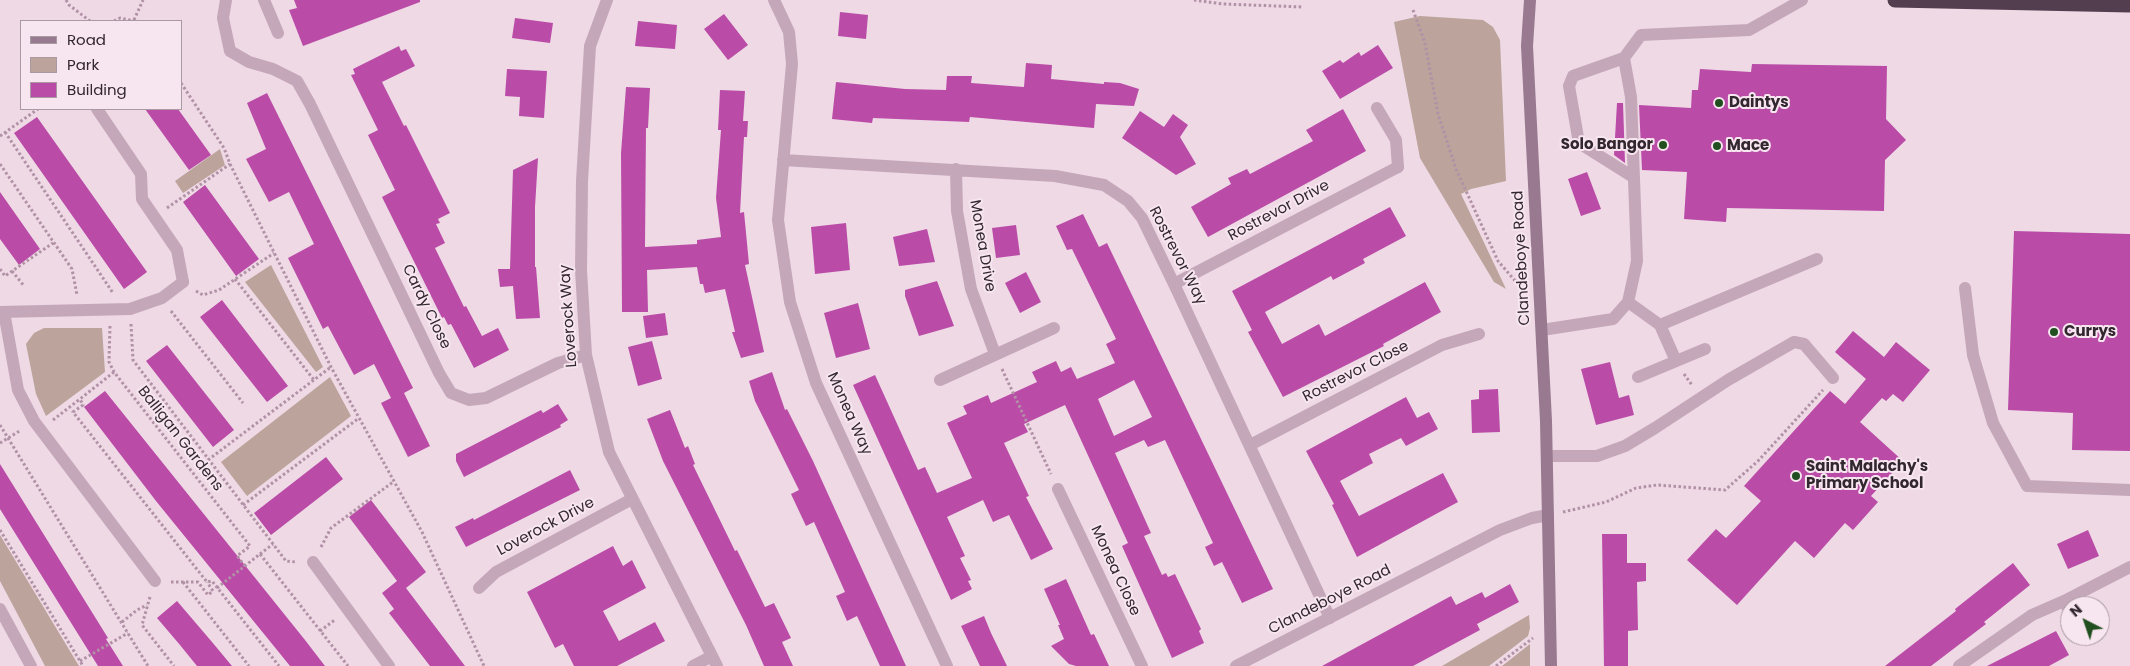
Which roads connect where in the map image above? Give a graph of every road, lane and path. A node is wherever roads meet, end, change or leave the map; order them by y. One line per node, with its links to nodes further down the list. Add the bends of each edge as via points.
1 (66, 0): 14 (path)
2 (143, 0): 17 (path)
3 (226, 0): 55 (street, Cardy Close, via 223,18 230,51 296,81 451,393 469,400 486,398 558,363)
4 (264, 0): 18 (street)
5 (607, 0): 55 (street, Loverock Way, via 590,46 582,181 581,270)
6 (774, 0): 26 (street, via 789,32 792,64)
7 (1194, 0): 12 (path)
8 (1530, 0): 48 (street, Clandeboye Road, via 1527,46)
9 (1802, 0): 19 (street, via 1749,30 1641,35)
10 (1895, 0): 11 (highway)
11 (2130, 5)
12 (1303, 7)
13 (1413, 10): 48 (path, via 1425,44 1438,114 1456,169 1498,261)
14 (89, 20)
15 (116, 20): 16 (path)
16 (129, 20)
17 (134, 20)
18 (278, 33)
19 (1624, 58): 30 (street, via 1631,97); 30 (street, via 1573,76 1569,86 1579,142)
20 (182, 85): 28 (path, via 224,148)
21 (1377, 108): 39 (street, Rostrevor Drive, via 1396,140 1398,167)
22 (37, 110): 24 (path)
23 (98, 110): 31 (street, via 141,174 142,199)
24 (5, 132): 25 (path); 46 (path, Balligan Gardens, via 115,295)
25 (0, 136)
26 (783, 160): 29 (street, Rostrevor Way); 111 (street, Monea Way, via 778,220 790,302 816,383)
27 (0, 164): 32 (path)
28 (230, 164): 31 (path); 33 (path)
29 (956, 169): 39 (street, Rostrevor Way, via 1055,176 1104,185 1128,201 1142,218); 54 (street, Monea Drive, via 958,211 971,289)
30 (1633, 177): 43 (street, via 1637,261)
31 (154, 217): 38 (street, via 176,250)
32 (53, 243): 36 (path); 45 (path, via 72,269)
33 (274, 253): 37 (path); 57 (path)
34 (1817, 259): 49 (street)
35 (0, 268): 36 (path, via 5,276)
36 (12, 271): 40 (path)
37 (235, 279): 38 (path, via 219,290 202,295); 61 (path)
38 (183, 282): 42 (street)
39 (1174, 284): 71 (street, Rostrevor Way)
40 (24, 286)
41 (1965, 288): 76 (street, via 1973,355 1993,423 2026,486)
42 (162, 298): 44 (street); 65 (path)
43 (1628, 302): 49 (street); 51 (street, via 1613,319)
44 (130, 309): 46 (street); 73 (path, via 133,360)
45 (81, 310): 46 (street); 47 (street)
46 (113, 310): 58 (path, Balligan Gardens, via 109,362)
47 (2, 312): 86 (street, via 18,390 34,421)
48 (1541, 313): 51 (street, Clandeboye Road)
49 (1660, 325): 56 (street)
50 (1054, 328): 54 (street)
51 (1542, 330): 72 (street, Clandeboye Road)
52 (1479, 334): 71 (street, Rostrevor Close, via 1442,345)
53 (1705, 349): 56 (street)
54 (995, 354): 62 (street); 75 (path)
55 (586, 355): 77 (street, Loverock Way, via 610,452)
56 (1676, 361): 59 (street); 63 (path, via 1689,383)
57 (331, 367): 61 (path); 67 (path)
58 (114, 372): 64 (path); 84 (path, Balligan Gardens, via 250,546 237,556)
59 (1638, 377)
60 (1833, 378): 63 (street, via 1804,344 1794,342); 79 (path, via 1758,461 1725,490 1657,485 1622,494 1606,502)
61 (314, 380): 73 (path)
62 (940, 380)
63 (1705, 396): 72 (street, via 1625,446 1597,456)
64 (80, 399): 66 (path); 88 (path, via 83,405 73,412)
65 (243, 403)
66 (61, 414)
67 (359, 418): 74 (path); 78 (path)
68 (0, 425): 69 (path)
69 (8, 438): 70 (path); 96 (path)
70 (0, 444)
71 (1250, 445): 95 (street, Rostrevor Way)
72 (1547, 456): 79 (street, Clandeboye Road)
73 (208, 460): 78 (path)
74 (393, 482): 83 (path, via 331,528); 109 (path, via 422,532)
75 (1058, 489): 112 (street, Monea Close)
76 (2130, 490)
77 (632, 499): 90 (street, Loverock Drive, via 496,572); 100 (street, Loverock Way)
78 (243, 505): 81 (path)
79 (1548, 515): 95 (street, Clandeboye Road, via 1500,530); 97 (street, Clandeboye Road)
80 (0, 530): 99 (path)
81 (273, 544): 82 (path); 83 (path, via 286,561)
82 (260, 554): 84 (path); 107 (path)
83 (313, 562): 108 (street)
84 (245, 566): 89 (path)
85 (2130, 567): 91 (street)
86 (155, 580): 87 (path); 92 (path)
87 (183, 582): 88 (path, via 198,582 208,595 213,591); 105 (path)
88 (207, 582): 89 (path, via 212,582)
89 (217, 588): 106 (path)
90 (479, 588)
91 (2083, 596)
92 (148, 605): 96 (path); 104 (path, via 142,625)
93 (2060, 608): 116 (street, via 2032,615)
94 (0, 609): 101 (street)
95 (1330, 618): 113 (street, Clandeboye Road)
96 (122, 622): 98 (path)
97 (1550, 627): 114 (path); 115 (street, Clandeboye Road)
98 (128, 633): 99 (path); 103 (path)
99 (80, 661): 102 (path)
100 (715, 661): 110 (street)
101 (31, 666)
102 (83, 666)
103 (148, 666)
104 (174, 666)
105 (249, 666)
106 (278, 666)
107 (348, 666)
108 (389, 666)
109 (484, 666)
110 (693, 666)
111 (947, 666)
112 (1142, 666)
113 (1236, 666)
114 (1496, 666)
115 (1551, 666)
116 (1958, 666)

